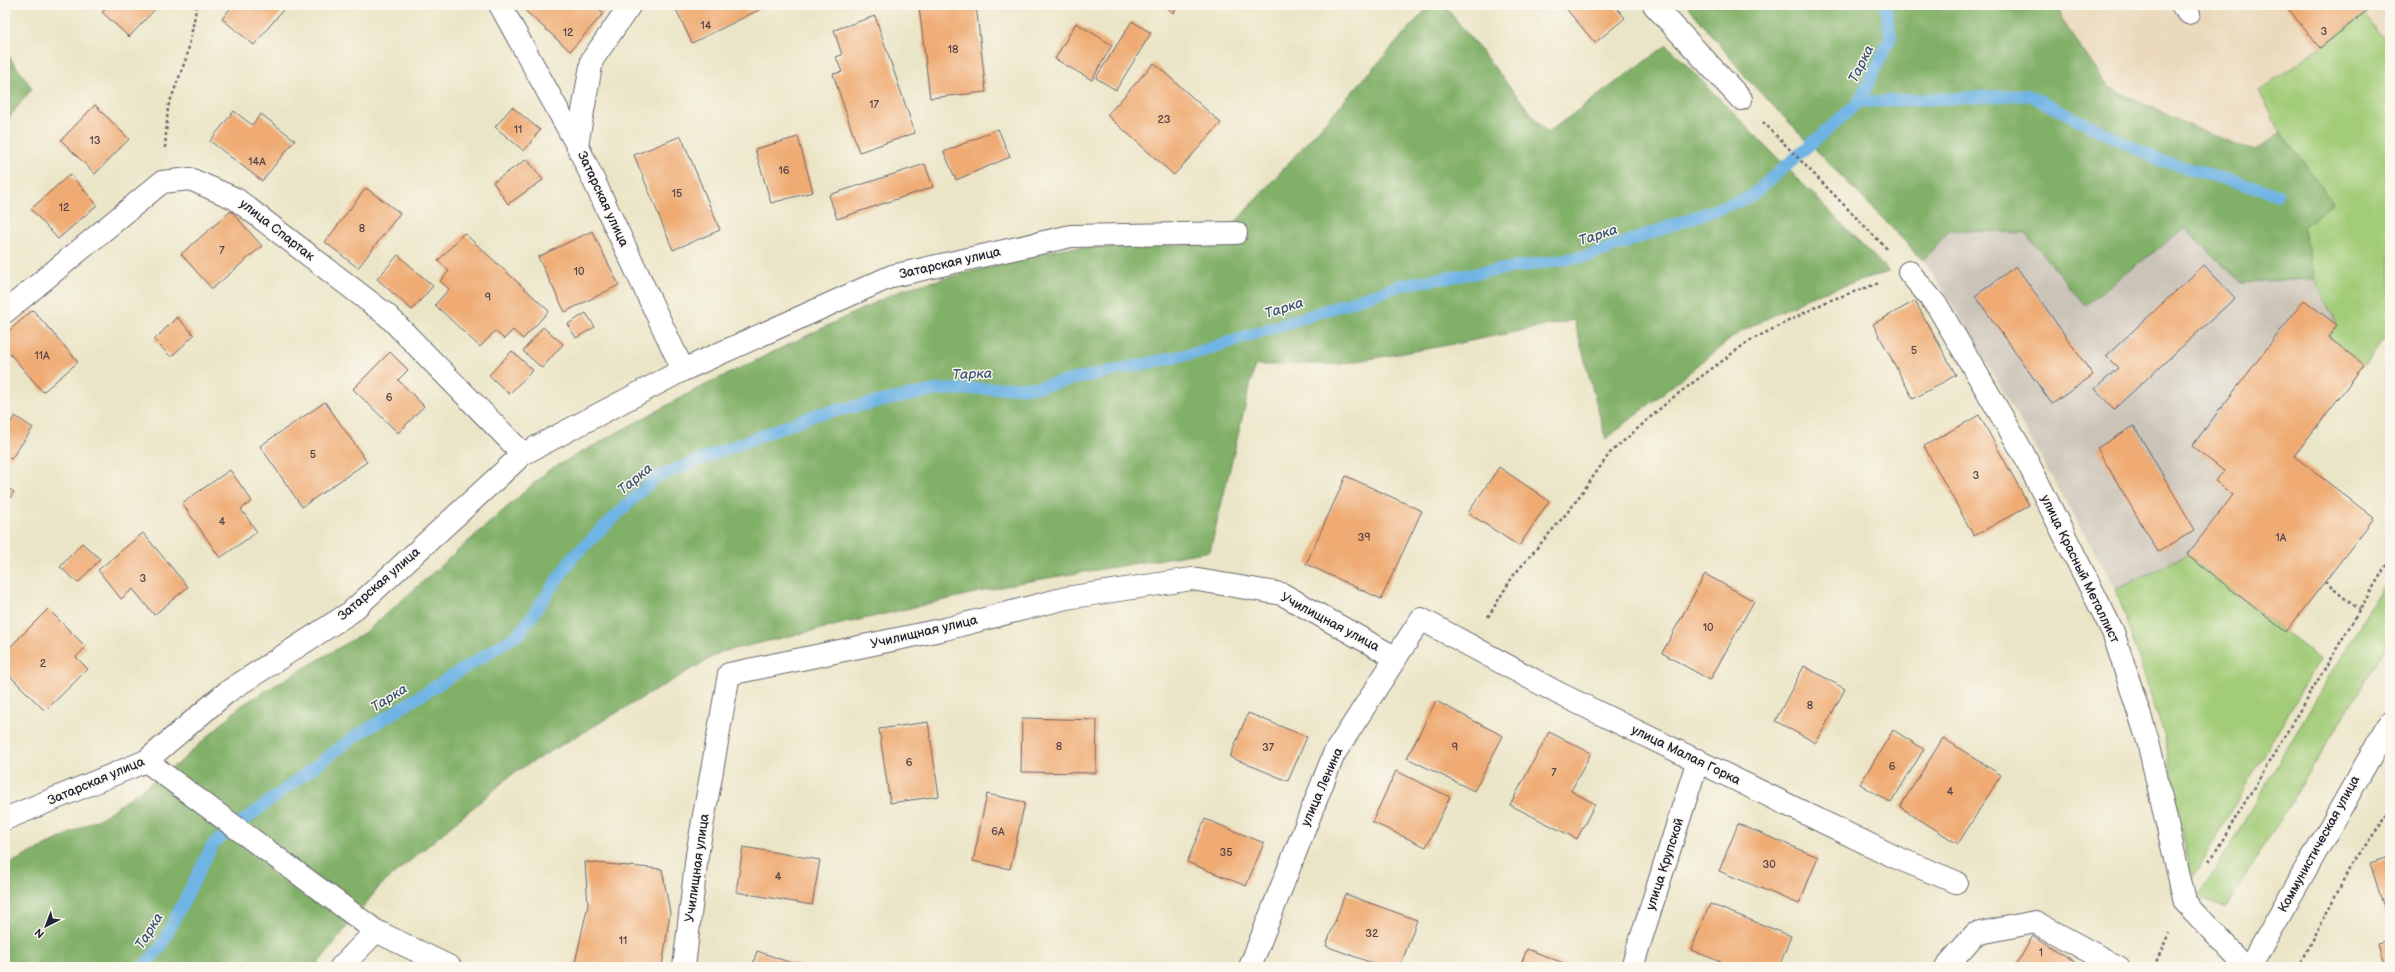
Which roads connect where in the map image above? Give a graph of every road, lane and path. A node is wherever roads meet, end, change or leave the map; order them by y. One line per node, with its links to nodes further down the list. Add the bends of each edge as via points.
1 (197, 5): 7 (path, via 187,56 168,107)
2 (500, 5): 6 (street)
3 (630, 5): 6 (street, Затарская улица, via 592,60)
4 (1654, 5): 5 (street)
5 (1741, 99): 9 (path)
6 (577, 145): 11 (street, Затарская улица)
7 (162, 182): 10 (street); 12 (street, улица Спартак, via 190,179 236,199 388,316)
8 (1236, 233): 11 (street, Затарская улица, via 1071,236 892,276)
9 (1909, 272): 17 (path, via 1828,301 1748,341 1671,399 1610,453 1570,508 1513,576); 25 (street, улица Красный Металлист, via 1938,307 2022,451 2113,632 2148,741)
10 (5, 312)
11 (683, 370): 12 (street, Затарская улица)
12 (523, 454): 21 (street, Затарская улица, via 351,612 227,692)
13 (2390, 559): 15 (path)
14 (2325, 582): 15 (path)
15 (2360, 610): 25 (path)
16 (1421, 619): 17 (street, улица Малая Горка); 18 (street, улица Ленина)
17 (1470, 646): 20 (street, улица Малая Горка, via 1558,693)
18 (1396, 658): 29 (street, Училищная улица, via 1282,594 1192,579 1066,598 946,628 729,674 697,855); 30 (street, улица Ленина, via 1334,754)
19 (2390, 722): 35 (street, Коммунистическая улица)
20 (1698, 760): 24 (street, улица Малая Горка, via 1895,857); 31 (street, улица Крупской)
21 (146, 761): 23 (street, Затарская улица); 26 (street)
22 (2390, 812): 36 (path, via 2351,865)
23 (5, 819)
24 (1956, 882)
25 (2185, 902): 34 (street)
26 (376, 931): 27 (street); 28 (street)
27 (341, 967)
28 (450, 967)
29 (684, 967)
30 (1250, 967)
31 (1632, 967)
32 (1946, 967): 33 (street, via 1975,934 2035,922)
33 (2118, 967)
34 (2246, 967)
35 (2250, 967)
36 (2299, 967)

